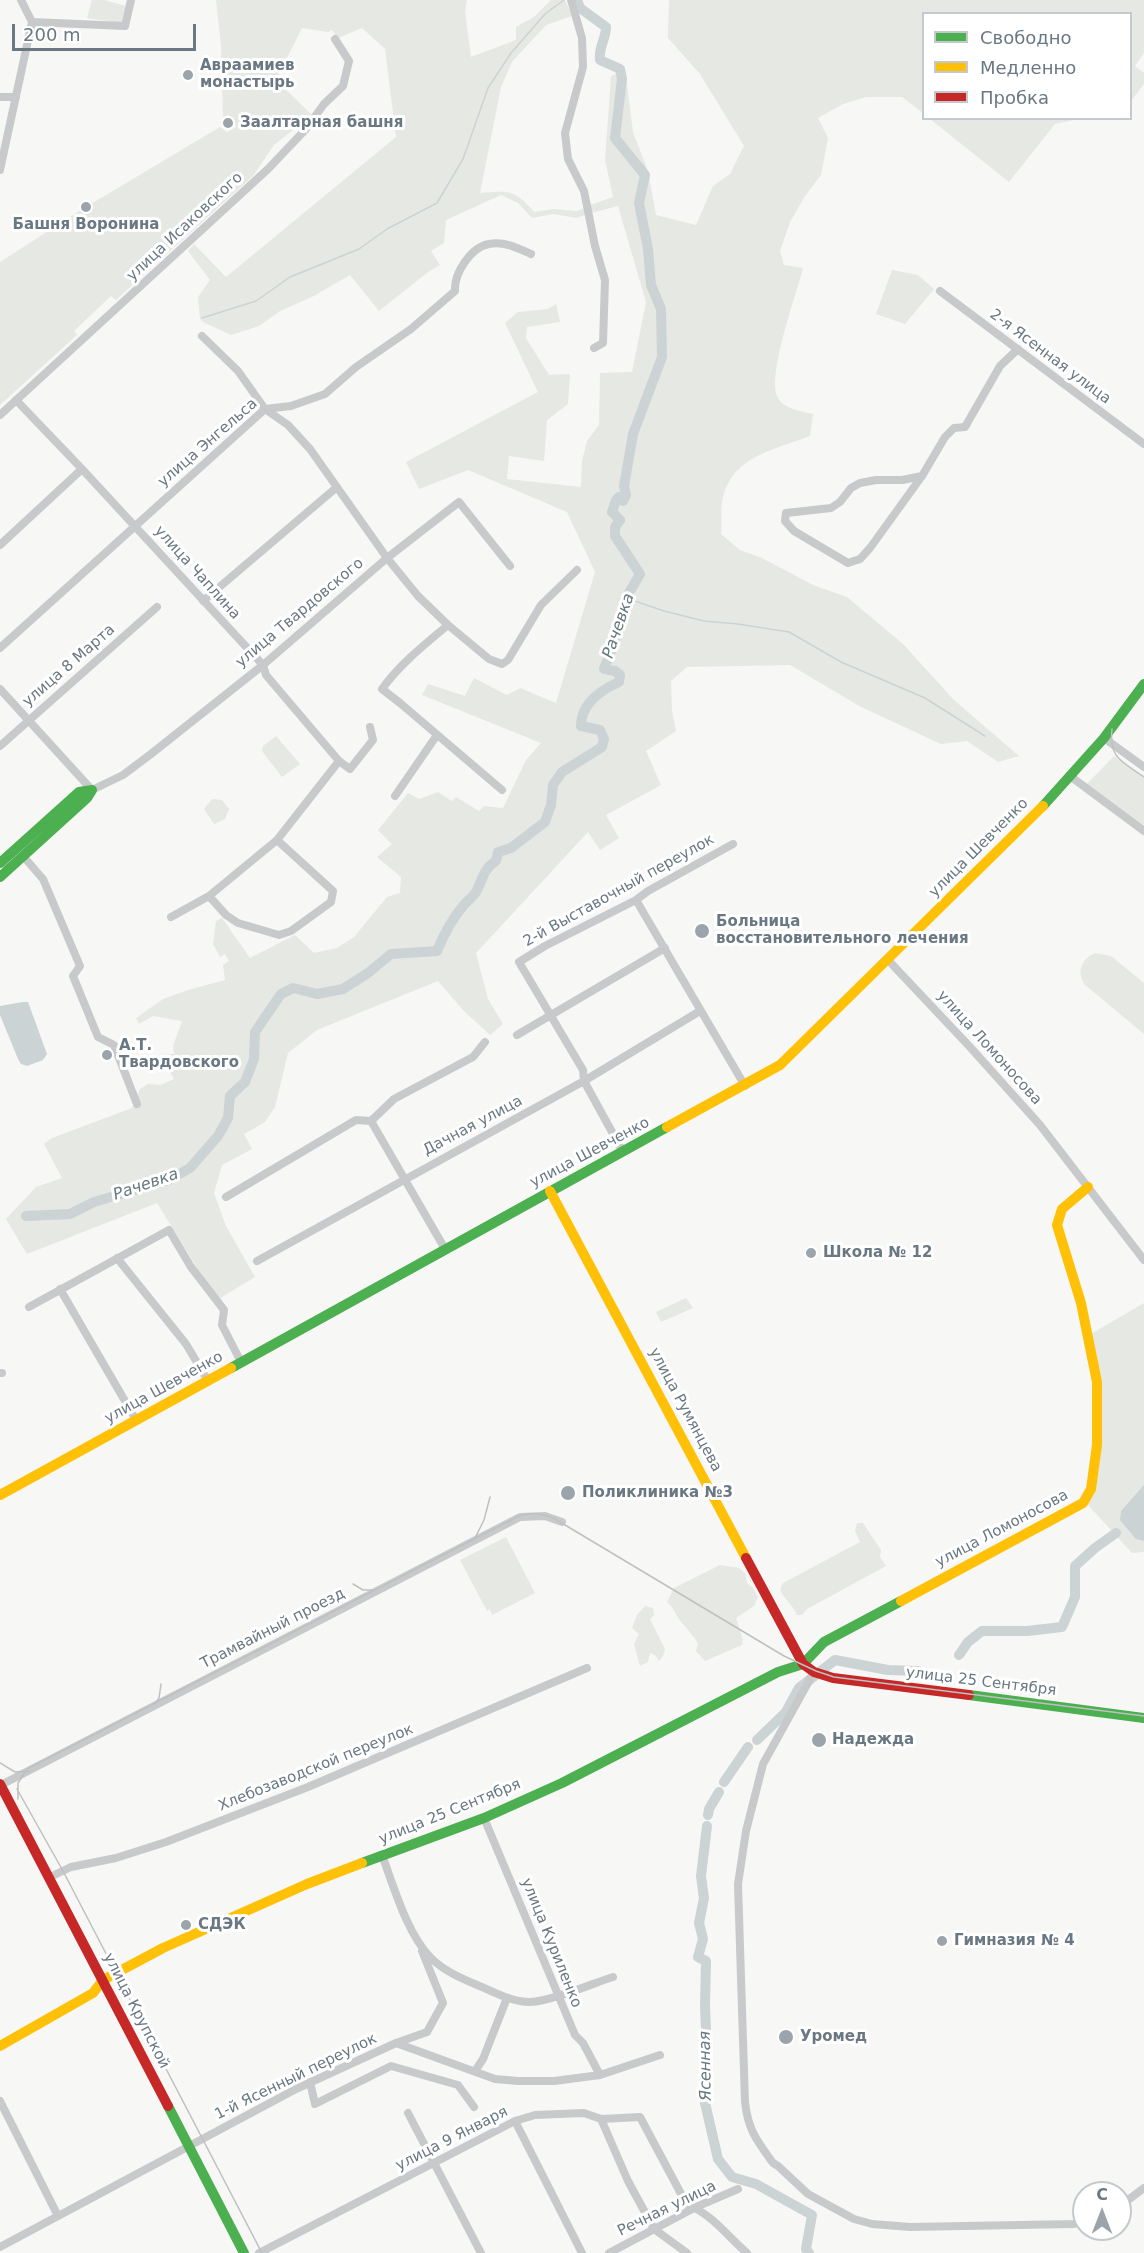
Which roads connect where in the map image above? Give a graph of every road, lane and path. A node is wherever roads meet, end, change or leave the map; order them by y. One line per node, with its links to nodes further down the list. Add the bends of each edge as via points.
1 (21, 0): 4 (street)
2 (131, 0): 4 (street, via 124,26)
3 (572, 0): 12 (street, via 582,38 583,67 565,133 568,159 584,190 605,280 603,343)
4 (32, 21): 7 (street)
5 (335, 39): 14 (street, улица Исаковского, via 349,61 343,86 306,129 268,169)
6 (0, 97): 7 (street)
7 (16, 97): 8 (street)
8 (0, 170)
9 (531, 254): 15 (street, улица Энгельса, via 510,245 488,244 466,259 454,280 455,291 325,394 291,406)
10 (940, 291): 13 (street, 2-я Ясенная улица)
11 (202, 336): 15 (street, via 238,371)
12 (594, 348)
13 (1018, 349): 17 (street, 2-я Ясенная улица); 19 (street, via 1000,366 965,428 954,428 945,437)
14 (16, 400): 16 (street, улица Исаковского); 18 (street, улица Чаплина)
15 (265, 409): 20 (street, via 288,425 310,449); 21 (street, улица Энгельса)
16 (0, 416)
17 (1144, 444)
18 (82, 469): 21 (street, улица Чаплина); 22 (street)
19 (922, 476): 19 (street, via 870,548 860,559 848,563 794,531 785,521 786,513 831,508 860,483)
20 (336, 487): 23 (street); 26 (street)
21 (135, 525): 26 (street, улица Чаплина); 29 (street, улица Энгельса)
22 (0, 545)
23 (387, 558): 24 (street, улица Твардовского, via 459,502); 28 (street); 30 (street, улица Твардовского)
24 (510, 566)
25 (577, 570): 28 (street, via 541,605 502,664 489,659)
26 (203, 601): 30 (street, улица Чаплина)
27 (157, 607): 33 (street, улица 8 Марта)
28 (448, 625): 35 (street, via 408,658 382,689)
29 (0, 648)
30 (263, 665): 38 (street, улица Чаплина, via 266,675); 41 (street, улица Твардовского, via 151,754)
31 (1144, 684): 36 (main road, улица Шевченко)
32 (0, 689): 33 (street)
33 (28, 720): 37 (street, улица 8 Марта); 41 (street)
34 (370, 727): 38 (street, улица Чаплина, via 373,740 350,769)
35 (437, 735): 42 (street); 43 (street)
36 (1104, 738): 39 (street); 40 (main road, улица Шевченко)
37 (0, 746)
38 (339, 761): 45 (street)
39 (1144, 767)
40 (1070, 776): 44 (street); 54 (main road, улица Шевченко)
41 (92, 790): 47 (main road, улица Твардовского); 48 (main road, улица Твардовского, via 79,792)
42 (502, 790)
43 (394, 796)
44 (1144, 831)
45 (277, 840): 50 (street); 50 (street, via 333,891 331,902 291,931 279,935 238,923)
46 (733, 844): 51 (street, 2-й Выставочный переулок)
47 (23, 856): 49 (main road, улица Твардовского); 61 (street, via 44,879 80,966 73,976 98,1037 114,1045)
48 (0, 863)
49 (0, 877)
50 (210, 896): 52 (street)
51 (636, 900): 53 (street); 56 (street, 2-й Выставочный переулок, via 519,962)
52 (171, 917)
53 (665, 948): 55 (street); 56 (street)
54 (888, 960): 60 (main road, улица Шевченко, via 780,1065); 65 (street, улица Ломоносова, via 1040,1125)
55 (700, 1011): 59 (street, Дачная улица); 60 (street)
56 (551, 1015): 57 (street); 59 (street, via 583,1070)
57 (517, 1035)
58 (485, 1042): 62 (street, via 474,1057 394,1099)
59 (584, 1081): 63 (street); 64 (street, Дачная улица)
60 (745, 1086): 63 (main road, улица Шевченко)
61 (137, 1104)
62 (371, 1121): 64 (street); 67 (street, via 356,1119)
63 (623, 1152): 66 (main road, улица Шевченко)
64 (405, 1178): 68 (street); 71 (street, Дачная улица)
65 (1088, 1187): 70 (street, улица Ломоносова); 79 (main road, улица Ломоносова, via 1062,1209 1057,1225 1081,1303 1097,1382 1097,1445 1087,1499 824,1642)
66 (550, 1191): 68 (main road, улица Шевченко); 79 (main road, улица Румянцева)
67 (226, 1197)
68 (445, 1249): 74 (main road, улица Шевченко)
69 (117, 1258): 72 (street); 74 (street, via 169,1230 224,1310 222,1325); 75 (street, via 186,1344)
70 (1144, 1260)
71 (257, 1261)
72 (60, 1289): 73 (street); 76 (street)
73 (29, 1307)
74 (241, 1362): 75 (main road, улица Шевченко)
75 (207, 1381): 76 (main road, улица Шевченко)
76 (136, 1420): 77 (main road, улица Шевченко)
77 (0, 1495)
78 (562, 1522): 83 (street, Трамвайный проезд, via 545,1516 520,1517)
79 (803, 1664): 81 (main road, улица Румянцева); 84 (main road, улица 25 Сентября, via 778,1672 562,1783)
80 (587, 1668): 86 (street, Хлебозаводской переулок, via 166,1842 71,1867)
81 (814, 1672): 82 (main road, улица 25 Сентября, via 833,1678); 108 (street, via 763,1764 738,1884 745,2102 753,2136 773,2163 808,2194 837,2211 872,2224 910,2227)
82 (1144, 1718)
83 (0, 1784): 86 (main road, улица Крупской)
84 (484, 1818): 85 (main road, улица 25 Сентября); 90 (street, улица Куриленко)
85 (382, 1855): 87 (street); 89 (main road, улица 25 Сентября, via 214,1924)
86 (50, 1877): 89 (main road, улица Крупской)
87 (418, 1941): 91 (street, via 431,1958 454,1975); 92 (street, via 443,2003 427,2032)
88 (613, 1977): 90 (street)
89 (103, 1980): 93 (main road, улица 25 Сентября, via 93,1993); 103 (main road, улица Крупской)
90 (558, 1995): 91 (street, via 529,2002); 96 (street, улица Куриленко, via 575,2035)
91 (507, 1998): 95 (street)
92 (396, 2043): 95 (street, 1-й Ясенный переулок); 97 (street, 1-й Ясенный переулок)
93 (0, 2046)
94 (660, 2055): 96 (street, 1-й Ясенный переулок)
95 (475, 2072): 96 (street, 1-й Ясенный переулок, via 495,2079 527,2081)
96 (600, 2075)
97 (310, 2082): 99 (street, via 315,2104 391,2066 458,2085); 103 (street, 1-й Ясенный переулок)
98 (0, 2102): 107 (street)
99 (474, 2107)
100 (408, 2113): 104 (street)
101 (601, 2119): 102 (street, улица 9 Января, via 584,2113 535,2115); 106 (street, улица 9 Января, via 640,2117 687,2205); 109 (street)
102 (515, 2121): 104 (street, улица 9 Января); 114 (street)
103 (188, 2146): 107 (street, 1-й Ясенный переулок); 111 (main road, улица Крупской)
104 (434, 2164): 112 (street, улица 9 Января); 113 (street)
105 (738, 2189): 106 (street, Речная улица)
106 (696, 2207): 109 (street, Речная улица); 117 (street, улица 9 Января)
107 (58, 2216): 110 (street, 1-й Ясенный переулок)
108 (1072, 2223)
109 (654, 2229): 115 (street, Речная улица); 116 (street)
110 (0, 2247)
111 (244, 2253)
112 (259, 2253)
113 (482, 2253)
114 (582, 2253)
115 (609, 2253)
116 (687, 2253)
117 (747, 2253)

